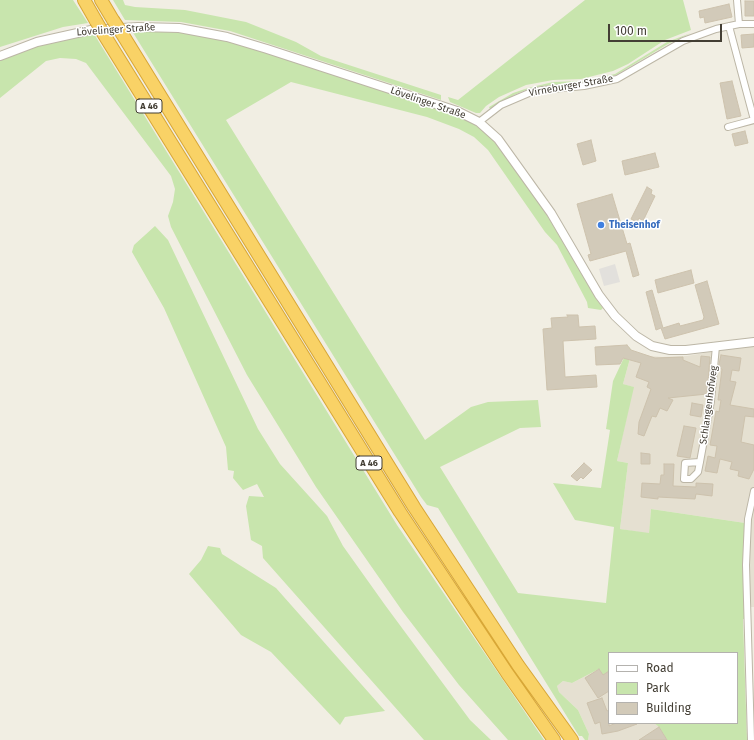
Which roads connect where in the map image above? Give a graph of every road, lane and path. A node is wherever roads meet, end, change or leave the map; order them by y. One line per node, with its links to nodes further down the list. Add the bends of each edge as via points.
1 (84, 0): 16 (highway, A 46, bridge, via 396,506)
2 (101, 0): 17 (highway, A 46, bridge, via 385,462 470,593)
3 (737, 0): 4 (street)
4 (739, 24): 5 (street, Virneburger Straße); 6 (street, Virneburger Straße)
5 (754, 24)
6 (729, 26): 8 (street); 9 (street, Virneburger Straße, via 669,48 617,79 584,86 542,90 515,98)
7 (0, 56): 9 (street, Lövelinger Straße, via 37,42 91,30 138,26 179,28 227,37 268,49 456,111)
8 (754, 120): 10 (street)
9 (479, 122): 12 (street, Lövelinger Straße, via 489,129 507,151 551,213 599,295 624,326 644,341 660,348 678,351)
10 (728, 127)
11 (754, 342): 12 (street, Lövelinger Straße)
12 (716, 346): 13 (street, Schlangenhofweg, via 711,401)
13 (700, 462)
14 (754, 491): 15 (street, via 748,519 746,558)
15 (752, 712): 18 (street)
16 (554, 740)
17 (572, 740)
18 (751, 740)

